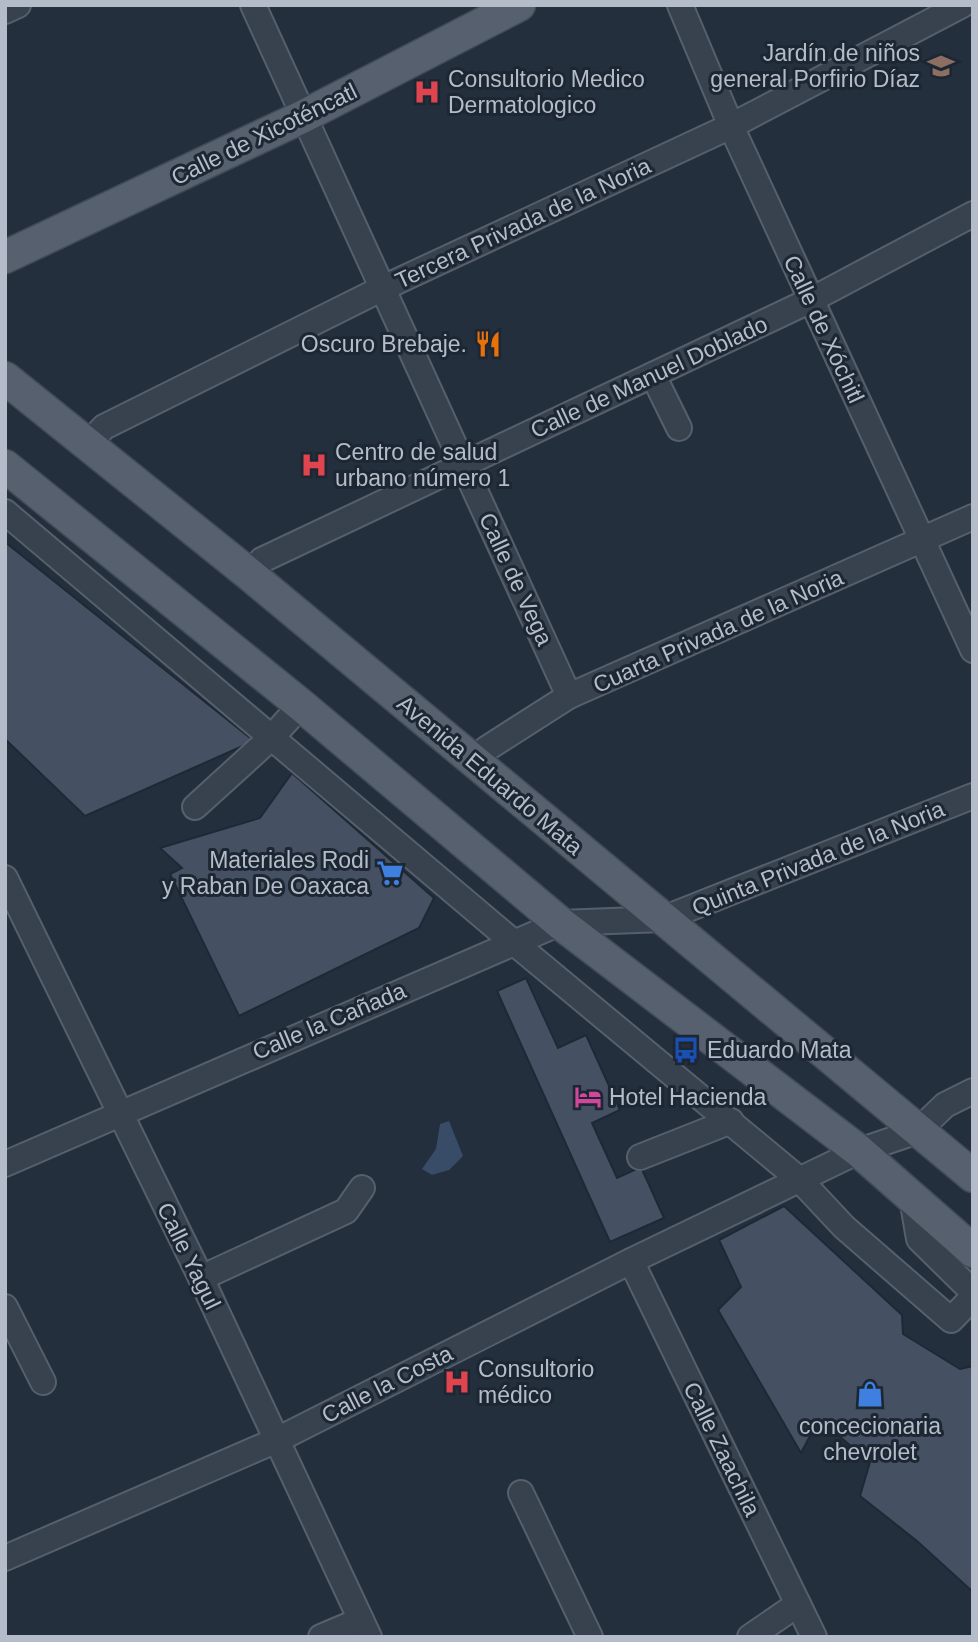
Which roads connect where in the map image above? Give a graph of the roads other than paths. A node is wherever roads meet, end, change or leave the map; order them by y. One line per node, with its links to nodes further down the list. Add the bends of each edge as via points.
1 (18, 5): 6 (street)
2 (253, 5): 7 (street, Calle de Vega)
3 (519, 5): 7 (main road, Calle de Xicoténcatl)
4 (680, 5): 8 (street, Calle de Xóchitl)
5 (962, 5): 8 (street, Tercera Privada de la Noria)
6 (5, 11)
7 (302, 117): 10 (main road, Calle de Xicoténcatl); 11 (street, Calle de Vega)
8 (731, 125): 11 (street, Tercera Privada de la Noria); 12 (street, Calle de Xóchitl)
9 (973, 214): 12 (street, Calle de Manuel Doblado)
10 (5, 257)
11 (381, 289): 16 (street, Tercera Privada de la Noria, via 104,428); 17 (street, Calle de Vega)
12 (811, 300): 13 (street, Calle de Manuel Doblado); 22 (street, Calle de Xóchitl)
13 (653, 375): 15 (street); 17 (street, Calle de Manuel Doblado)
14 (5, 378): 16 (main road, Avenida Eduardo Mata)
15 (679, 428)
16 (87, 445): 24 (main road, Avenida Eduardo Mata)
17 (463, 464): 24 (street, Calle de Manuel Doblado, via 262,560); 26 (street, Calle de Vega)
18 (5, 466): 21 (main road)
19 (5, 512): 23 (street)
20 (973, 517): 22 (street, Cuarta Privada de la Noria)
21 (74, 523): 23 (street); 27 (main road)
22 (922, 541): 25 (street, Calle de Xóchitl); 26 (street, Cuarta Privada de la Noria)
23 (53, 552): 28 (street)
24 (249, 573): 29 (main road, Avenida Eduardo Mata)
25 (973, 650)
26 (569, 696): 29 (street, Cuarta Privada de la Noria, via 486,749)
27 (300, 705): 28 (street); 34 (main road)
28 (273, 736): 31 (street); 35 (street)
29 (474, 763): 33 (main road, Avenida Eduardo Mata)
30 (973, 796): 33 (street, Quinta Privada de la Noria)
31 (195, 807)
32 (5, 878): 37 (street, Calle Yagul)
33 (663, 919): 34 (street, Calle la Cañada); 39 (main road, Avenida Eduardo Mata)
34 (560, 923): 35 (street, Calle la Cañada); 40 (main road)
35 (512, 941): 37 (street, Calle la Cañada); 38 (street)
36 (973, 1091): 39 (street, via 945,1105)
37 (117, 1113): 42 (street, Calle la Cañada); 49 (street, Calle Yagul)
38 (731, 1121): 41 (street); 44 (street)
39 (918, 1131): 40 (street, Calle la Costa); 43 (main road, Avenida Eduardo Mata)
40 (859, 1151): 44 (street, Calle la Costa); 46 (main road)
41 (640, 1157)
42 (5, 1164)
43 (973, 1176)
44 (800, 1180): 48 (street, Calle la Costa); 50 (street, via 844,1227 951,1320)
45 (362, 1188): 49 (street, via 346,1211)
46 (912, 1198): 47 (main road); 50 (street, via 919,1239)
47 (973, 1251)
48 (631, 1261): 53 (street, Calle la Costa); 56 (street, Calle Zaachila)
49 (201, 1278): 53 (street, Calle Yagul)
50 (973, 1294)
51 (5, 1307): 52 (street)
52 (43, 1382)
53 (276, 1440): 55 (street, Calle la Costa); 57 (street, Calle Yagul)
54 (521, 1493): 59 (street)
55 (5, 1558)
56 (798, 1604): 60 (street); 61 (street, Calle Zaachila)
57 (365, 1628): 58 (street)
58 (321, 1637)
59 (590, 1637)
60 (750, 1637)
61 (814, 1637)

